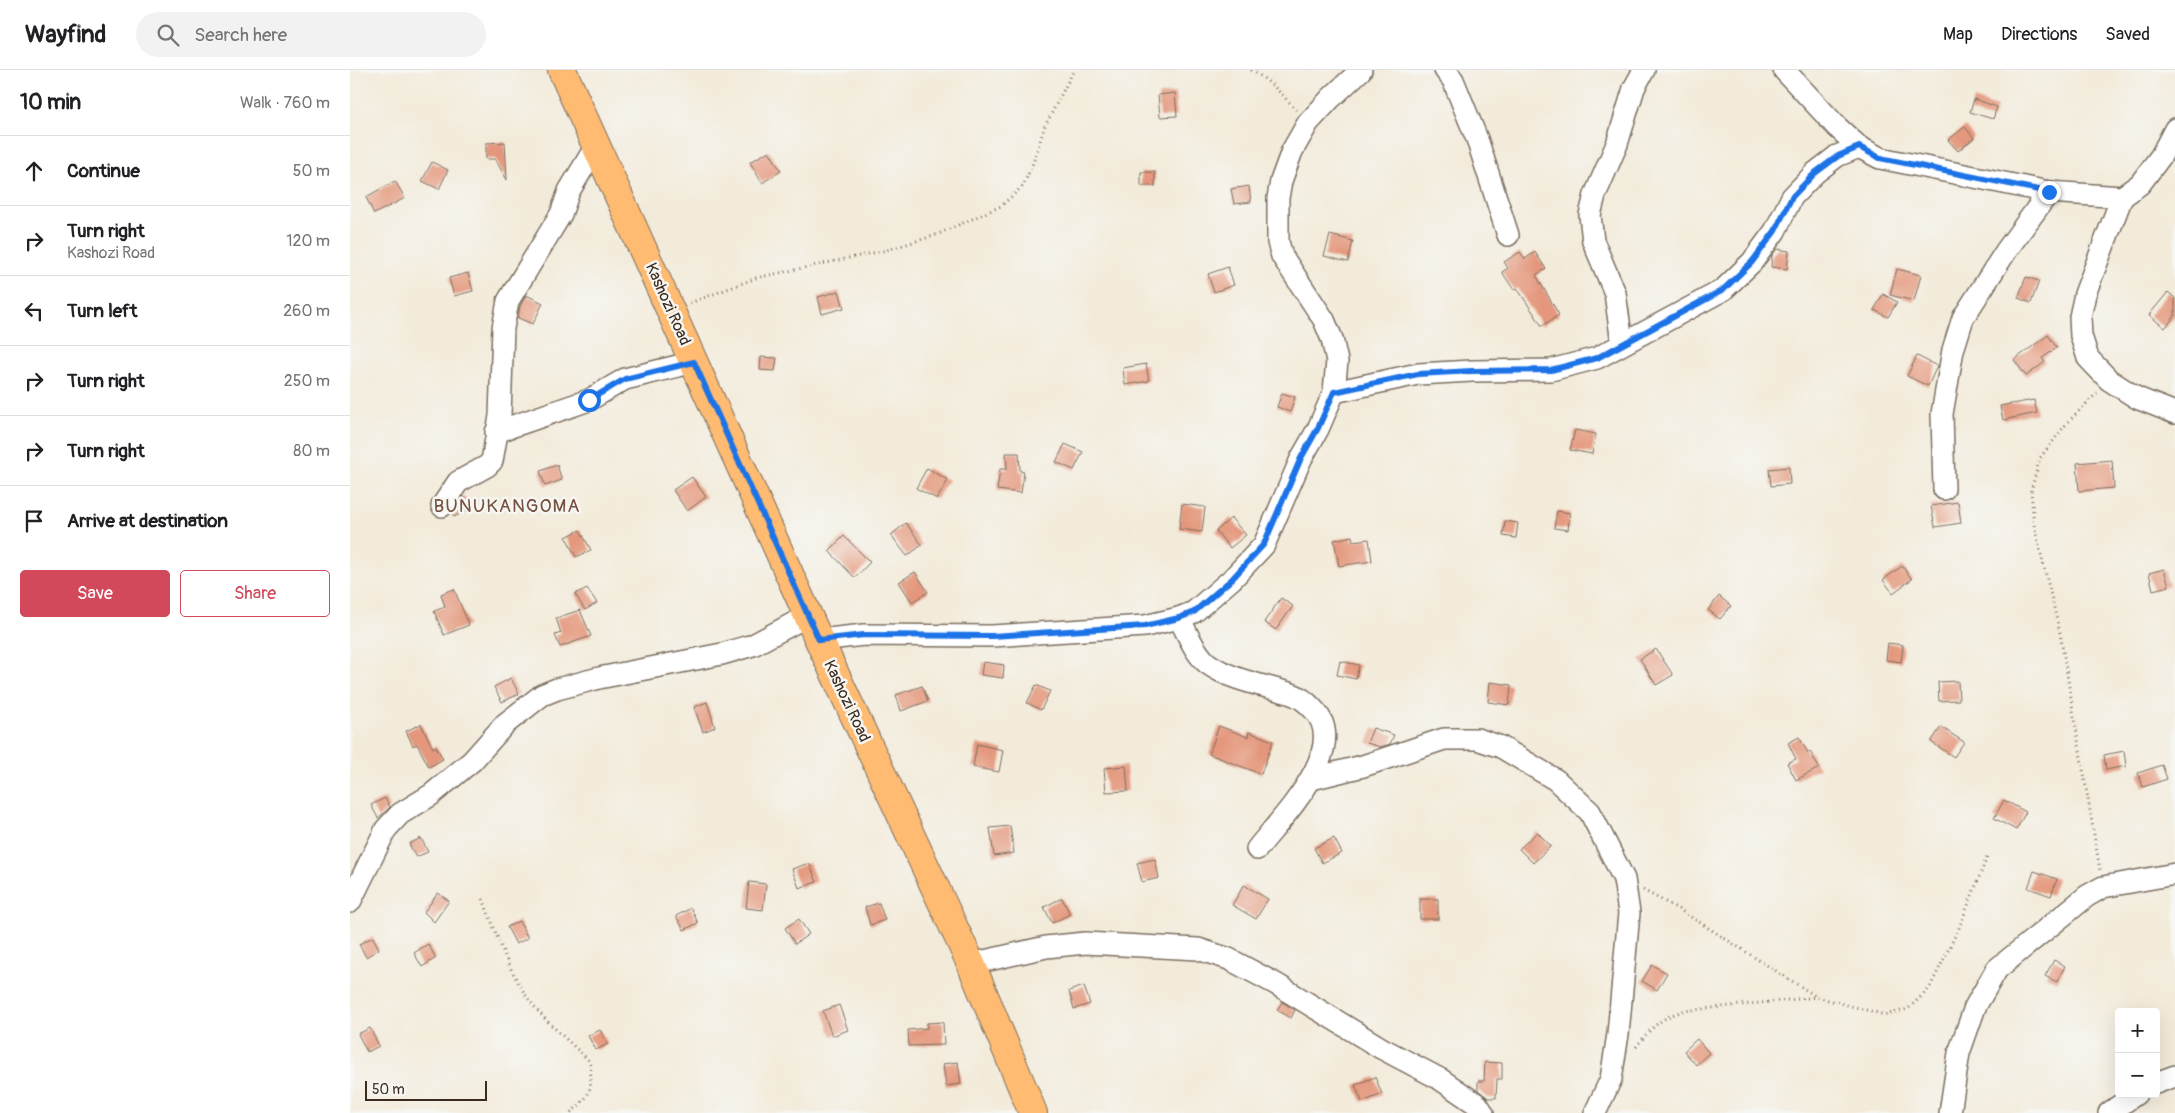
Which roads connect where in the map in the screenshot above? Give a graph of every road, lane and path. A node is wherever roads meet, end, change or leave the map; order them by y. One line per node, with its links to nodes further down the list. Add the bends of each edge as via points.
1 (562, 70): 10 (main road, Kashozi Road)
2 (1074, 70): 15 (path, via 1046,126 1023,186 1000,206 936,235 756,278)
3 (1252, 70): 8 (path, via 1282,93)
4 (1361, 70): 8 (street)
5 (1445, 70): 14 (street, via 1453,80 1477,139)
6 (1644, 70): 16 (street, via 1634,88 1590,215 1593,241 1615,293)
7 (1784, 70): 11 (street)
8 (1308, 124): 19 (street, via 1292,150 1281,180 1278,242 1282,256 1324,320 1332,339 1337,361)
9 (2175, 129): 13 (street, via 2161,156 2140,184)
10 (596, 146): 15 (main road, Kashozi Road); 21 (street, via 569,191 561,214 508,301 503,328 500,416)
11 (1859, 147): 12 (street, via 1880,158); 16 (street, via 1822,167 1792,197 1775,231 1752,262 1723,290)
12 (2049, 192): 13 (street); 22 (street, via 1963,318 1953,350 1942,414)
13 (2122, 197): 18 (street, via 2085,294 2080,317 2081,336 2088,358)
14 (1508, 235)
15 (671, 310): 17 (main road, Kashozi Road)
16 (1622, 343): 19 (street, via 1597,358 1551,370 1418,374)
17 (694, 362): 21 (street, via 625,379 589,400); 24 (main road, Kashozi Road)
18 (2109, 380): 20 (street, via 2137,398); 32 (path, via 2040,458 2031,491 2034,524 2060,634)
19 (1334, 392): 25 (street, via 1264,544 1206,602)
20 (2175, 413)
21 (496, 432): 23 (street, via 492,461 458,482)
22 (1944, 489)
23 (442, 506)
24 (809, 615): 26 (main road, Kashozi Road); 34 (street, via 753,645 599,678 542,695 505,724 472,761 432,795 400,814 386,829)
25 (1179, 618): 26 (street, via 1145,626 992,636 864,635); 27 (street, via 1207,663 1254,683 1292,694 1318,714 1324,724 1325,739 1322,757)
26 (819, 640): 35 (main road, Kashozi Road)
27 (1311, 779): 28 (street); 31 (street, via 1363,766 1444,739 1477,739 1501,747 1556,780 1590,812)
28 (1257, 849)
29 (1988, 855): 36 (path, via 1959,928 1929,989 1908,1009 1885,1015)
30 (2175, 874): 32 (street)
31 (1624, 879): 36 (path, via 1680,910); 44 (street, via 1629,912 1618,1034 1611,1079)
32 (2103, 887): 45 (street, via 2087,896 1997,969 1976,1008 1959,1053)
33 (483, 899): 41 (path, via 509,963 530,1001 556,1031 590,1062 590,1091 586,1100)
34 (350, 902)
35 (971, 964): 42 (main road, Kashozi Road); 43 (street, via 1086,943 1198,949 1230,959 1276,984 1381,1048 1440,1079 1478,1105)
36 (1817, 998): 37 (path, via 1683,1011 1667,1016)
37 (1635, 1048)
38 (2175, 1076): 39 (street)
39 (2160, 1082)
40 (2130, 1098): 46 (street)
41 (570, 1113)
42 (1033, 1113)
43 (1482, 1113)
44 (1595, 1113)
45 (1950, 1113)
46 (2109, 1113)

